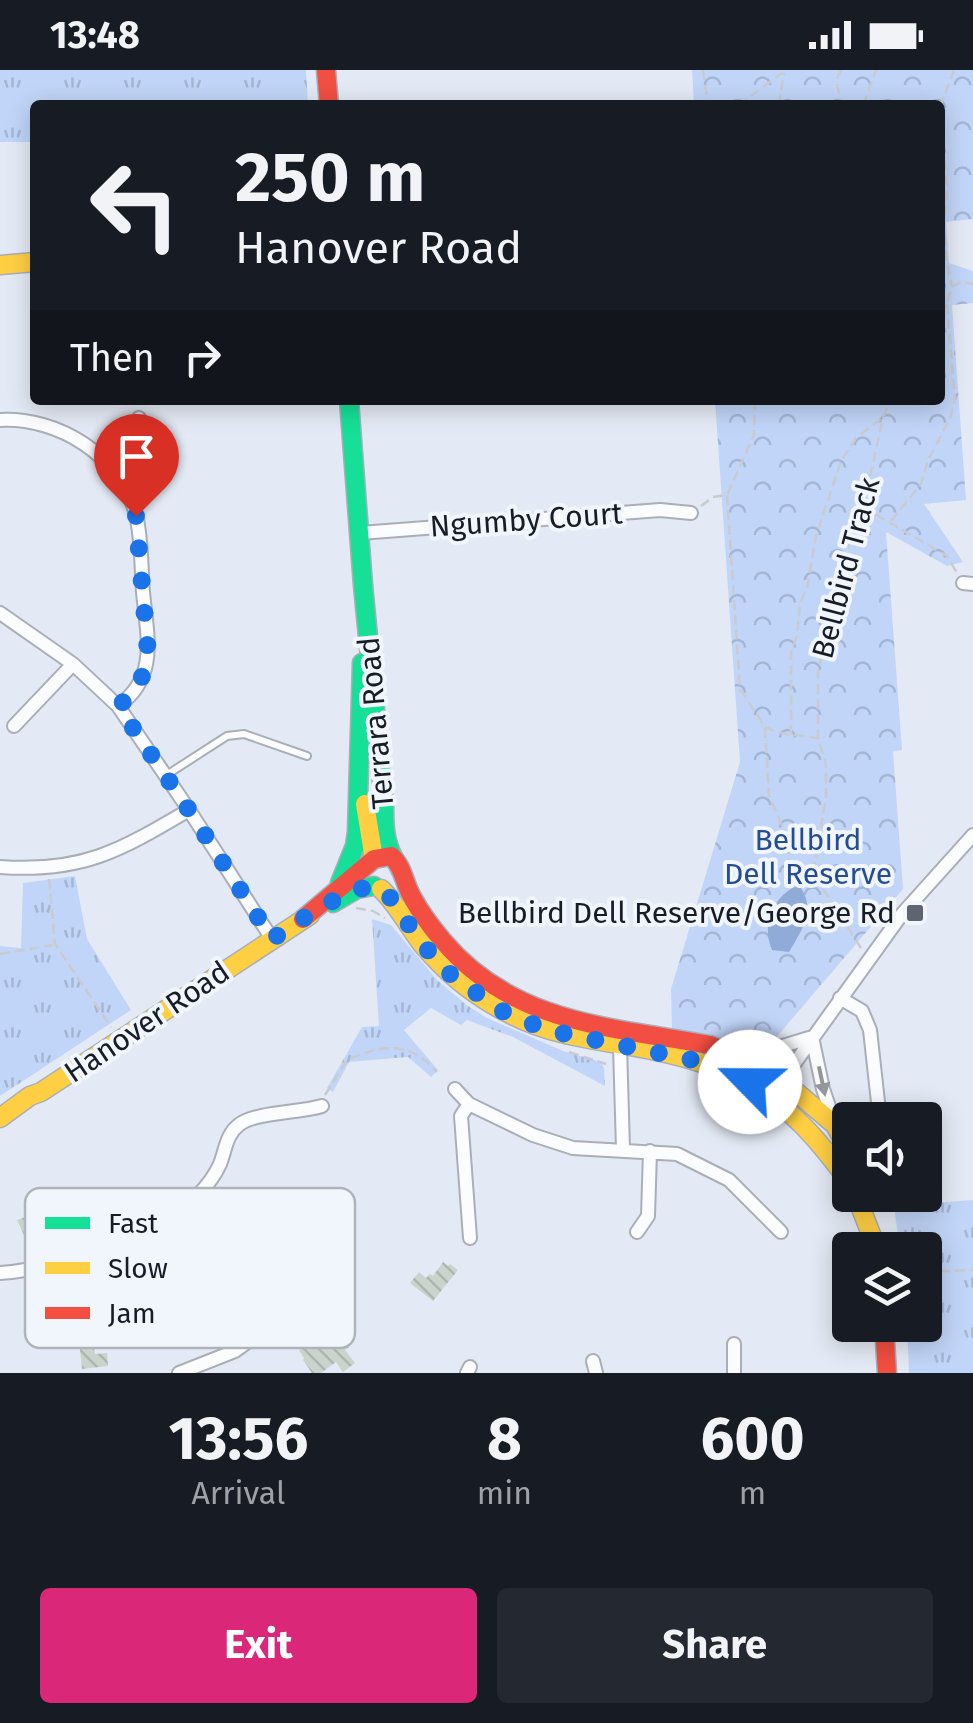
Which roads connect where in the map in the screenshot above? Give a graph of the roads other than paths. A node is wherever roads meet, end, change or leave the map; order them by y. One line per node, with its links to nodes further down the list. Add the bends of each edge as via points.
1 (326, 70): 2 (main road)
2 (329, 100)
3 (30, 262): 4 (main road)
4 (0, 265)
5 (350, 405): 10 (main road, Terrara Road)
6 (139, 418): 8 (street)
7 (0, 420): 8 (street, via 58,430)
8 (107, 462): 14 (street, via 136,516 148,653 140,686)
9 (692, 512): 10 (street, Ngumby Court)
10 (360, 532): 11 (main road, Terrara Road)
11 (363, 585): 17 (main road, Terrara Road); 22 (main road, Terrara Road, via 384,834)
12 (0, 613): 13 (street)
13 (73, 664): 14 (street); 15 (street)
14 (118, 706): 18 (street)
15 (14, 726)
16 (307, 756): 18 (lane, via 244,734 227,736)
17 (360, 774): 21 (main road, Terrara Road); 24 (main road, Terrara Road, via 355,846)
18 (165, 776): 19 (street)
19 (189, 810): 23 (street, via 90,860); 27 (street)
20 (973, 835): 28 (street, via 902,914)
21 (372, 861): 22 (main road, via 384,855); 24 (main road, Hanover Road); 25 (main road, via 367,876)
22 (398, 866): 25 (main road, via 396,885); 30 (main road, Terrara Road, via 436,934 476,976 534,1008)
23 (0, 867)
24 (337, 888): 26 (main road, Hanover Road)
25 (377, 888): 26 (main road, Hanover Road, via 357,889); 30 (main road, Terrara Road, via 452,976 485,1000 547,1030)
26 (303, 918): 27 (main road, Hanover Road)
27 (272, 939): 38 (main road, Hanover Road)
28 (840, 998): 29 (street); 34 (street, via 862,1012 870,1030)
29 (812, 1036): 31 (street, Terrara Road, via 760,1054); 32 (street); 37 (street, one-way to 37)
30 (622, 1038): 31 (main road, Terrara Road); 32 (main road, Terrara Road); 40 (street)
31 (710, 1045): 32 (main road, Terrara Road)
32 (777, 1088): 39 (main road, Terrara Road); 42 (main road, Terrara Road)
33 (456, 1090): 35 (street)
34 (878, 1102)
35 (468, 1104): 40 (street, via 574,1148); 46 (street, via 461,1116)
36 (322, 1106): 43 (street, via 241,1123)
37 (832, 1116)
38 (0, 1120)
39 (832, 1123)
40 (624, 1150): 41 (street)
41 (650, 1151): 44 (street, via 648,1216); 45 (street, via 677,1154 728,1180)
42 (832, 1157)
43 (204, 1188)
44 (638, 1232)
45 (781, 1232)
46 (470, 1238)
47 (25, 1269): 48 (street)
48 (0, 1273)
49 (885, 1342): 54 (main road)
50 (734, 1344): 53 (street)
51 (240, 1348): 52 (street)
52 (179, 1373)
53 (734, 1373)
54 (887, 1373)

